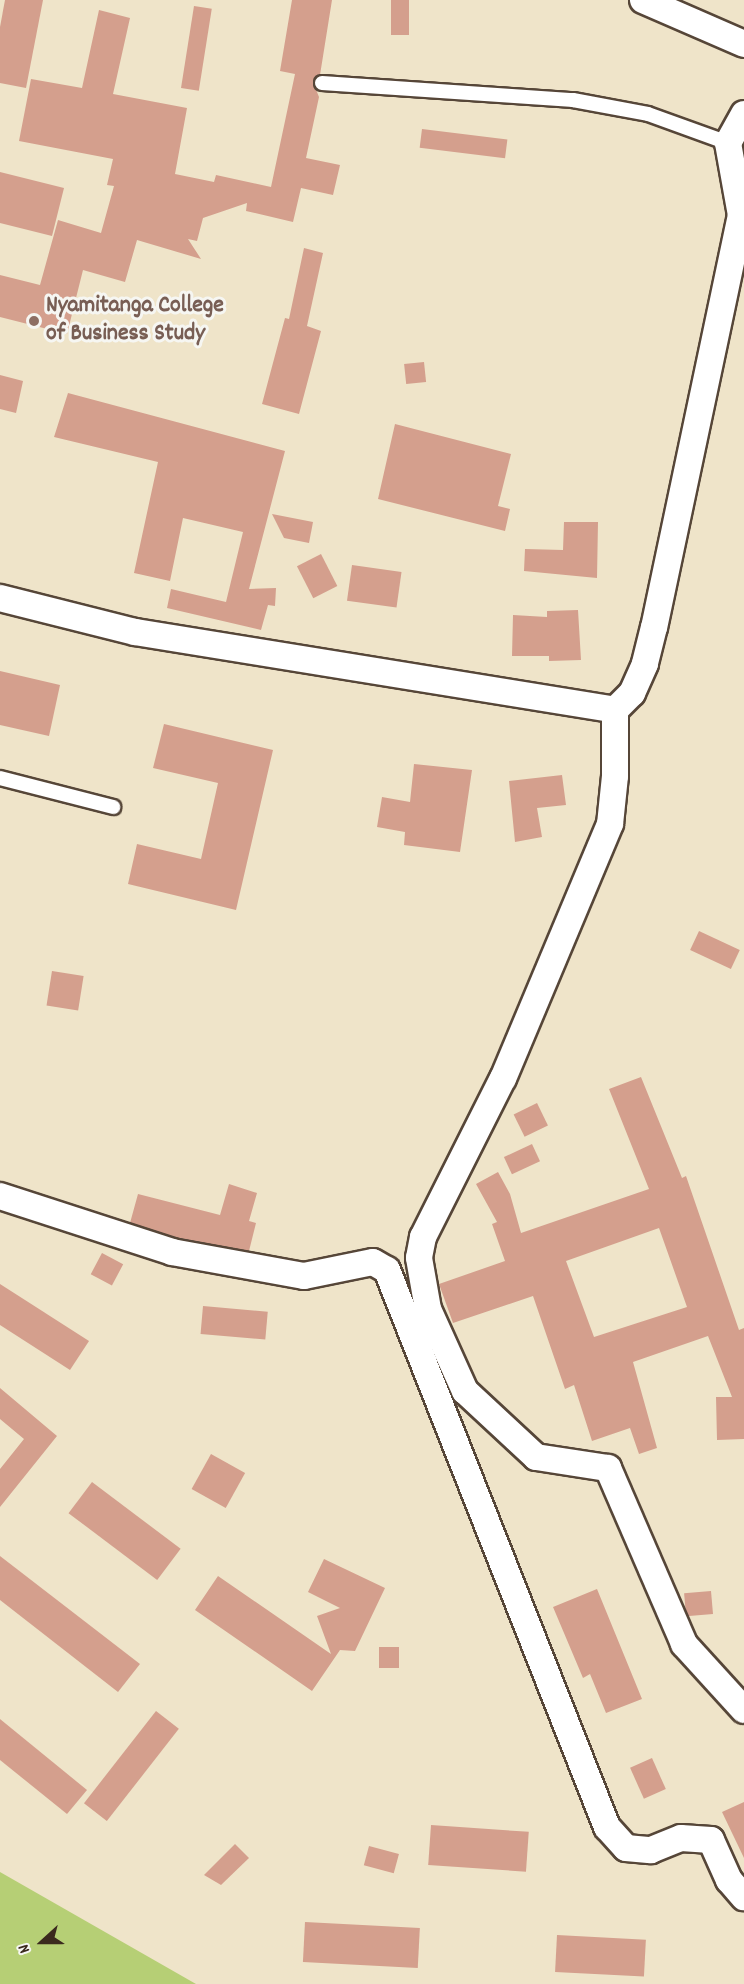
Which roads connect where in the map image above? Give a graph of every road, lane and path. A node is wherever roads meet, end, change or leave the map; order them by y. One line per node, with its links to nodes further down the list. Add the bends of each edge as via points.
1 (643, 0): 2 (street)
2 (744, 44)
3 (322, 83): 5 (lane, via 573,100 648,114)
4 (744, 114): 5 (street)
5 (728, 143): 7 (street, via 741,215 722,312 645,664 632,693)
6 (0, 598): 7 (street, via 135,632)
7 (615, 710): 11 (street, via 615,776 609,824 600,855 503,1078 423,1237 419,1258 422,1284 428,1309 465,1390 536,1457 608,1468 684,1644)
8 (0, 778): 9 (lane)
9 (113, 807)
10 (0, 1196): 12 (street, via 172,1252 304,1276 373,1262 387,1270 607,1827 626,1848 651,1850 681,1838 711,1840 729,1881)
11 (744, 1710)
12 (744, 1897)

